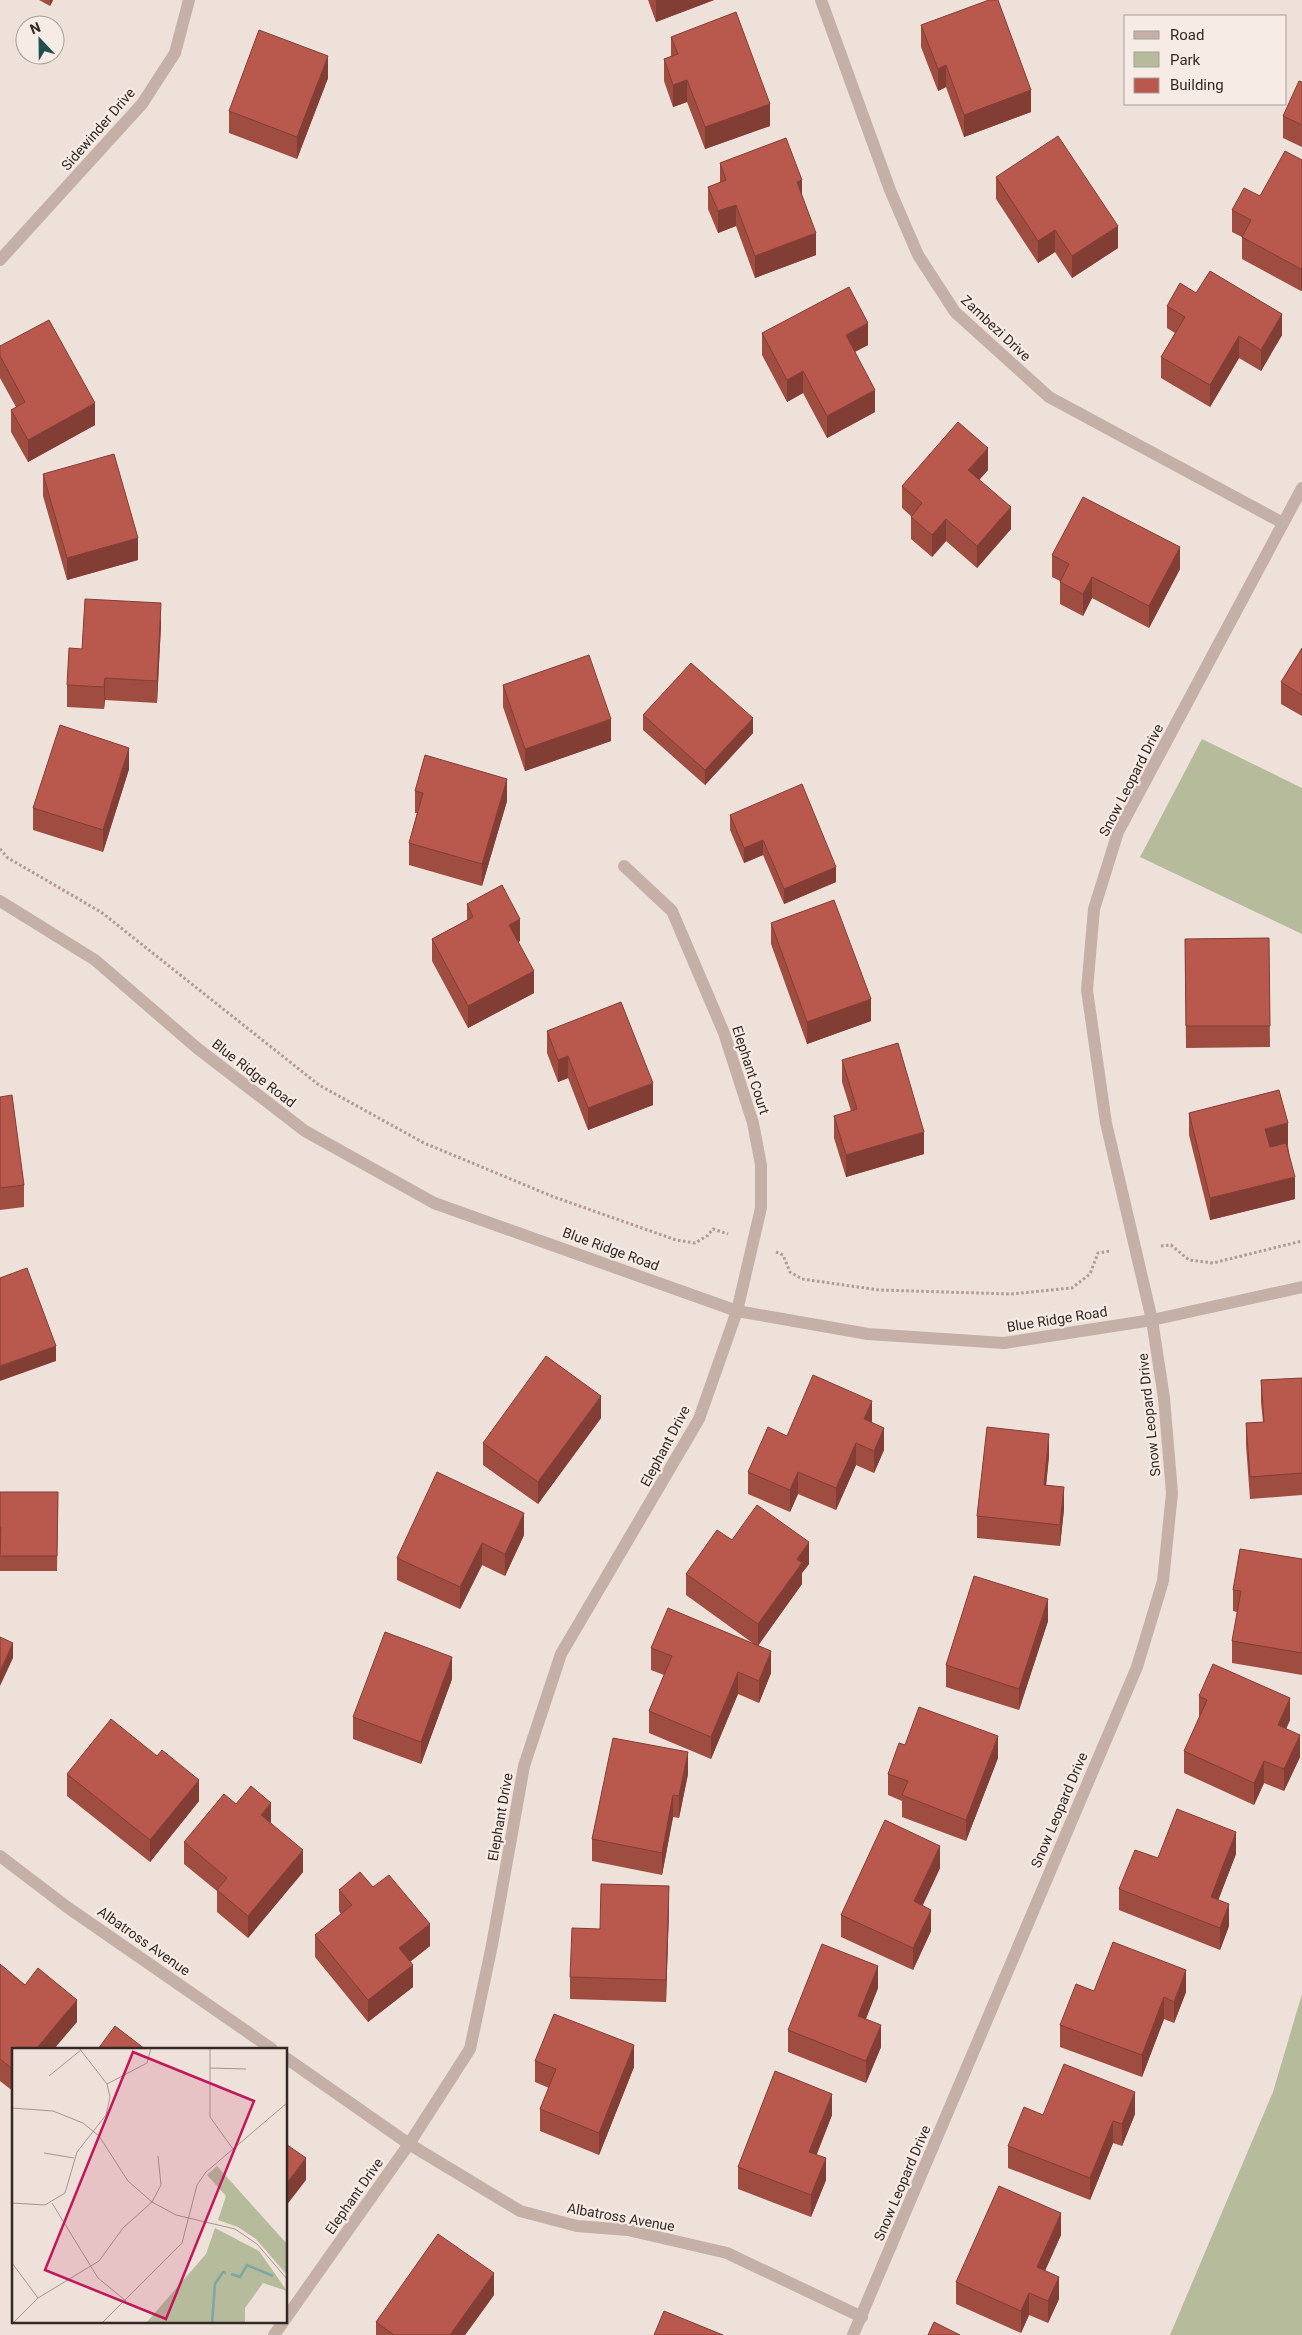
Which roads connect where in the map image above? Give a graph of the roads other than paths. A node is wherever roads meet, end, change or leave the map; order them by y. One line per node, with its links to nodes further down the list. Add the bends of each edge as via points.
1 (189, 0): 3 (street, Sidewinder Drive, via 176,53 142,104)
2 (822, 0): 5 (street, Zambezi Drive, via 890,190 918,256 954,312 1049,397)
3 (0, 260)
4 (1302, 488): 5 (street, Snow Leopard Drive)
5 (1283, 523): 10 (street, Snow Leopard Drive, via 1118,832 1094,909 1088,990 1106,1124)
6 (624, 866): 9 (street, Elephant Court, via 672,911 724,1033 753,1123 762,1165 761,1208)
7 (0, 901): 9 (street, Blue Ridge Road, via 95,960 197,1048 305,1132 434,1203)
8 (1302, 1286): 10 (street, Blue Ridge Road)
9 (737, 1311): 10 (street, Blue Ridge Road, via 868,1334 1004,1343); 14 (street, Elephant Drive, via 699,1418 561,1654 524,1766 470,2049)
10 (1152, 1320): 16 (street, Snow Leopard Drive, via 1164,1398 1172,1493 1160,1590 1137,1667)
11 (0, 1856): 12 (street, Albatross Avenue, via 67,1907)
12 (271, 2048)
13 (288, 2059): 14 (street, Albatross Avenue)
14 (409, 2144): 15 (street, Elephant Drive); 16 (street, Albatross Avenue, via 520,2211 577,2226 628,2230 727,2253)
15 (288, 2316)
16 (862, 2317): 19 (street, Snow Leopard Drive)
17 (284, 2322): 18 (street, Elephant Drive)
18 (274, 2335)
19 (853, 2335)

